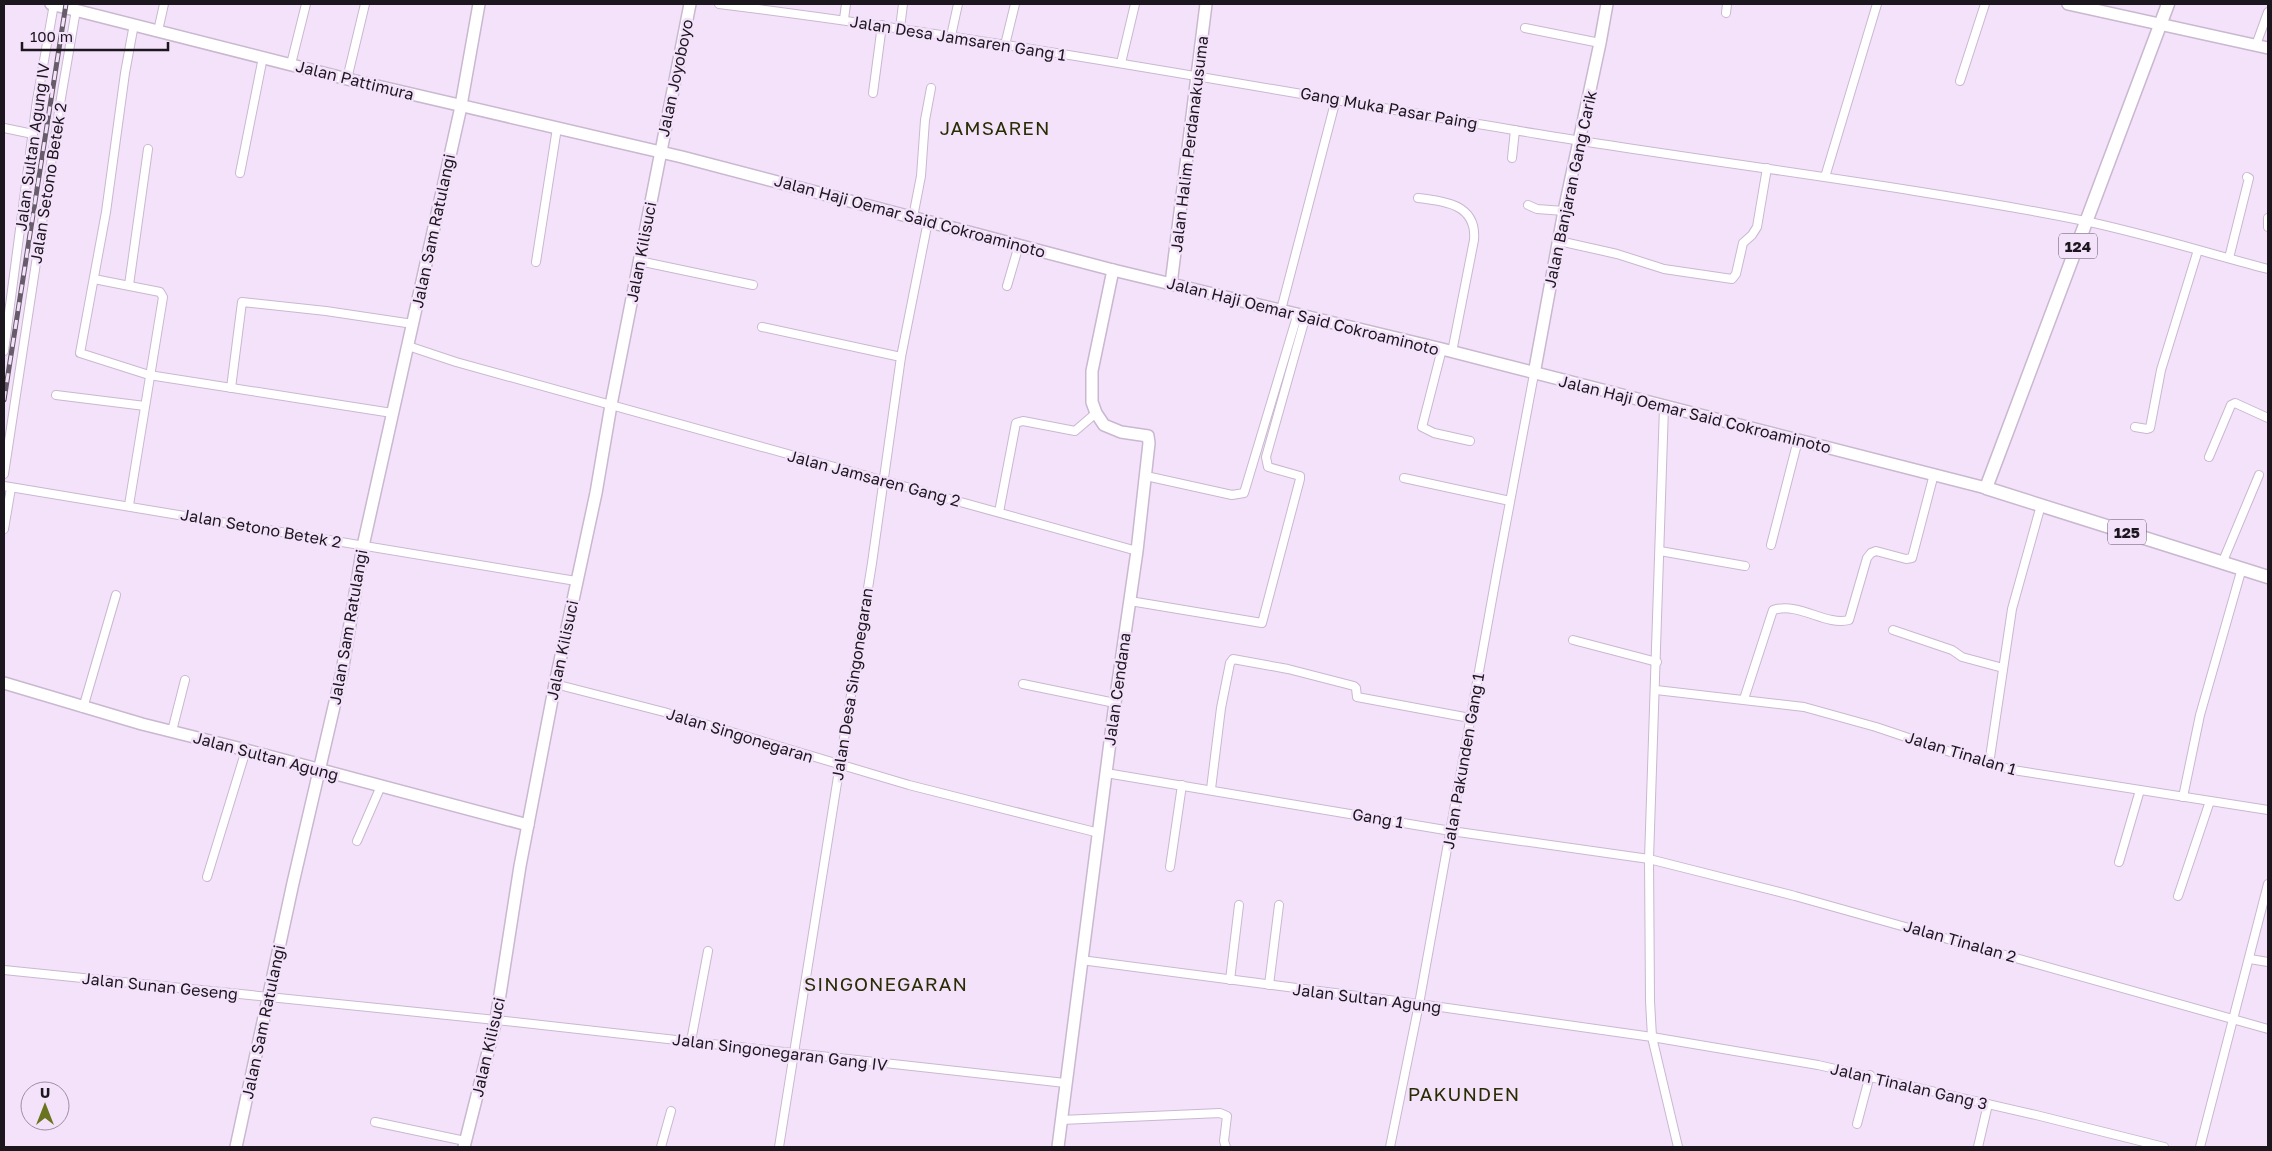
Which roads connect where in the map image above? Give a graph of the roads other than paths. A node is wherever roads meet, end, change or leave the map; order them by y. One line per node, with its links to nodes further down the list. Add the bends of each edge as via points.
1 (53, 4): 21 (street, Jalan Pattimura); 50 (street, Jalan Sultan Agung IV)
2 (164, 4): 31 (street)
3 (306, 4): 39 (street)
4 (365, 4): 41 (street)
5 (479, 4): 46 (street, Jalan Sam Ratulangi)
6 (690, 4): 53 (street, Jalan Joyoboyo)
7 (719, 4): 24 (street, Jalan Desa Jamsaren Gang 1)
8 (798, 4): 24 (street)
9 (846, 4): 25 (street)
10 (903, 4): 29 (street)
11 (958, 4): 32 (street)
12 (1015, 4): 34 (street)
13 (1135, 4): 38 (street)
14 (1206, 4): 40 (street, Jalan Halim Perdanakusuma)
15 (1607, 4): 33 (street, Jalan Banjaran Gang Carik)
16 (1727, 4): 23 (street)
17 (1877, 4): 57 (street)
18 (1985, 4): 42 (street)
19 (2068, 4): 28 (street)
20 (2168, 4): 28 (main road, 124)
21 (76, 10): 26 (street, Jalan Pattimura); 103 (street, Jalan Setono Betek 2)
22 (2268, 12): 35 (street)
23 (1726, 13)
24 (797, 14): 25 (street, Jalan Desa Jamsaren Gang 1)
25 (844, 20): 27 (street, Jalan Desa Jamsaren Gang 1)
26 (134, 24): 31 (street, Jalan Pattimura); 75 (street)
27 (882, 25): 29 (street, Jalan Desa Jamsaren Gang 1); 44 (street)
28 (2160, 25): 35 (street); 65 (main road, 124)
29 (900, 28): 32 (street, Jalan Desa Jamsaren Gang 1)
30 (1525, 28): 33 (street)
31 (158, 31): 37 (street, Jalan Pattimura)
32 (951, 36): 34 (street, Jalan Desa Jamsaren Gang 1)
33 (1600, 43): 51 (street, Jalan Banjaran Gang Carik)
34 (1005, 45): 38 (street, Jalan Desa Jamsaren Gang 1)
35 (2256, 46): 36 (street)
36 (2268, 48)
37 (263, 57): 39 (street, Jalan Pattimura); 56 (street)
38 (1121, 63): 40 (street, Jalan Desa Jamsaren Gang 1)
39 (291, 64): 41 (street, Jalan Pattimura)
40 (1198, 75): 45 (street, Gang Muka Pasar Paing); 76 (street, Jalan Halim Perdanakusuma)
41 (347, 79): 46 (street, Jalan Pattimura)
42 (1960, 81)
43 (931, 88): 62 (street, via 925,120 922,176)
44 (873, 93)
45 (1336, 99): 49 (street, Gang Muka Pasar Paing); 81 (street)
46 (461, 106): 48 (street, Jalan Pattimura); 83 (street, Jalan Sam Ratulangi)
47 (4, 128): 50 (street)
48 (557, 128): 53 (street, Jalan Pattimura); 72 (street)
49 (1515, 130): 51 (street, Gang Muka Pasar Paing); 54 (street)
50 (33, 134): 80 (street, Jalan Sultan Agung IV)
51 (1580, 140): 55 (street, Gang Muka Pasar Paing); 61 (street, Jalan Banjaran Gang Carik)
52 (148, 149): 78 (street)
53 (660, 152): 62 (street, Jalan Haji Oemar Said Cokroaminoto); 71 (street, Jalan Kilisuci)
54 (1512, 158)
55 (1767, 168): 57 (street, Gang Muka Pasar Paing); 67 (street, via 1757,227 1743,243 1732,279 1664,270 1617,254)
56 (240, 173)
57 (1825, 177): 65 (street, Gang Muka Pasar Paing)
58 (2247, 177): 70 (street)
59 (1418, 198): 87 (street, via 1452,204 1467,214 1475,225)
60 (1528, 205): 61 (street)
61 (1564, 211): 67 (street, Jalan Banjaran Gang Carik)
62 (913, 217): 64 (street, Jalan Haji Oemar Said Cokroaminoto)
63 (2268, 218): 66 (street)
64 (928, 221): 68 (street, Jalan Haji Oemar Said Cokroaminoto); 88 (street, Jalan Desa Singonegaran)
65 (2088, 222): 69 (street, Gang Muka Pasar Paing); 110 (main road, 124)
66 (2268, 227)
67 (1559, 241): 89 (street, Jalan Banjaran Gang Carik)
68 (1018, 245): 74 (street, Jalan Haji Oemar Said Cokroaminoto); 79 (street)
69 (2198, 250): 70 (street, Gang Muka Pasar Paing); 99 (street, via 2161,370 2150,428)
70 (2229, 258): 73 (street, Gang Muka Pasar Paing)
71 (639, 261): 77 (street); 93 (street, Jalan Kilisuci)
72 (536, 262)
73 (2268, 266)
74 (1114, 270): 76 (street, Jalan Haji Oemar Said Cokroaminoto); 97 (street, via 1090,380)
75 (94, 279): 78 (street); 90 (street, via 80,353)
76 (1171, 284): 81 (street, Jalan Haji Oemar Said Cokroaminoto)
77 (753, 285)
78 (129, 286): 90 (street, via 160,292 162,297)
79 (1007, 286)
80 (7, 292): 86 (street, Jalan Sultan Agung IV)
81 (1281, 310): 82 (street, Jalan Haji Oemar Said Cokroaminoto)
82 (1302, 314): 87 (street, Jalan Haji Oemar Said Cokroaminoto); 106 (street, via 1244,493 1232,495); 126 (street, via 1266,457 1268,467 1298,474 1300,478 1262,623)
83 (413, 324): 85 (street, Jalan Sam Ratulangi); 91 (street, via 242,302)
84 (762, 327): 88 (street)
85 (408, 346): 93 (street, Jalan Jamsaren Gang 2); 96 (street, Jalan Sam Ratulangi)
86 (4, 351)
87 (1447, 351): 89 (street, Jalan Haji Oemar Said Cokroaminoto); 101 (street, via 1422,427)
88 (901, 358): 108 (street, Jalan Desa Singonegaran)
89 (1534, 374): 95 (street, Jalan Haji Oemar Said Cokroaminoto); 111 (street, Jalan Pakunden Gang 1)
90 (149, 375): 91 (street); 94 (street)
91 (231, 388): 96 (street)
92 (56, 395): 94 (street)
93 (611, 405): 108 (street, Jalan Jamsaren Gang 2); 124 (street, Jalan Kilisuci)
94 (145, 406): 112 (street)
95 (1664, 407): 100 (street, Jalan Haji Oemar Said Cokroaminoto); 119 (street)
96 (392, 413): 117 (street, Jalan Sam Ratulangi)
97 (1096, 414): 106 (street, Jalan Cendana, via 1104,425 1149,438); 114 (street, via 1076,431 1023,421 1016,423)
98 (2268, 418): 102 (street, via 2231,405)
99 (2135, 427)
100 (1798, 440): 104 (street, Jalan Haji Oemar Said Cokroaminoto); 116 (street)
101 (1470, 441)
102 (2210, 457)
103 (4, 474)
104 (1934, 474): 110 (street, Jalan Haji Oemar Said Cokroaminoto); 136 (street, via 1912,558 1871,553 1849,620 1837,620 1794,608 1773,610)
105 (2259, 475): 120 (street)
106 (1146, 476): 118 (street, Jalan Cendana)
107 (1404, 478): 111 (street)
108 (884, 481): 114 (street, Jalan Jamsaren Gang 2); 142 (street, Jalan Desa Singonegaran)
109 (7, 487): 112 (street, Jalan Setono Betek 2); 115 (street)
110 (1986, 488): 113 (main road, 125)
111 (1510, 501): 139 (street, Jalan Pakunden Gang 1)
112 (129, 505): 117 (street, Jalan Setono Betek 2)
113 (2041, 505): 120 (main road, 125); 130 (street, via 2012,609)
114 (999, 512): 118 (street, Jalan Jamsaren Gang 2)
115 (4, 529)
116 (1771, 545)
117 (363, 546): 124 (street, Jalan Setono Betek 2); 144 (street, Jalan Sam Ratulangi, via 342,672)
118 (1137, 551): 126 (street, Jalan Cendana)
119 (1660, 551): 121 (street); 129 (street)
120 (2223, 562): 122 (main road, 125)
121 (1745, 566)
122 (2242, 568): 123 (main road, 125); 150 (street, via 2200,715)
123 (2268, 577)
124 (576, 581): 133 (street, Jalan Kilisuci)
125 (116, 595): 138 (street)
126 (1130, 601): 137 (street, Jalan Cendana)
127 (1894, 630): 130 (street, via 1952,650 1962,657)
128 (1573, 640): 129 (street)
129 (1657, 662): 135 (street)
130 (2003, 668): 143 (street)
131 (185, 680): 140 (street)
132 (4, 683): 138 (street, Jalan Sultan Agung)
133 (555, 684): 142 (street, Jalan Singonegaran, via 675,715); 153 (street, Jalan Kilisuci)
134 (1023, 684): 137 (street)
135 (1656, 690): 136 (street, Jalan Tinalan 1); 157 (street)
136 (1744, 699): 143 (street, Jalan Tinalan 1, via 1841,716)
137 (1115, 702): 145 (street, Jalan Cendana)
138 (83, 708): 140 (street, Jalan Sultan Agung)
139 (1470, 718): 148 (street, via 1358,697 1354,686 1233,659 1222,708); 154 (street, Jalan Pakunden Gang 1)
140 (172, 731): 141 (street, Jalan Sultan Agung)
141 (246, 750): 144 (street, Jalan Sultan Agung); 160 (street)
142 (838, 764): 155 (street, Jalan Singonegaran); 179 (street, Jalan Desa Singonegaran)
143 (1989, 764): 149 (street, Jalan Tinalan 1)
144 (319, 770): 147 (street, Jalan Sultan Agung); 172 (street, Jalan Sam Ratulangi)
145 (1106, 773): 146 (street, Gang 1); 155 (street, Jalan Cendana)
146 (1182, 785): 148 (street, Gang 1); 159 (street)
147 (381, 786): 153 (street, Jalan Sultan Agung); 156 (street)
148 (1211, 789): 154 (street, Gang 1)
149 (2140, 790): 150 (street, Jalan Tinalan 1); 158 (street)
150 (2183, 797): 151 (street, Jalan Tinalan 1)
151 (2210, 801): 152 (street, Jalan Tinalan 1); 162 (street)
152 (2268, 810)
153 (528, 825): 175 (street, Jalan Kilisuci)
154 (1451, 831): 157 (street, Gang 1); 173 (street, Jalan Pakunden Gang 1)
155 (1099, 833): 167 (street, Jalan Cendana)
156 (358, 841)
157 (1650, 859): 174 (street, Jalan Tinalan 2); 177 (street)
158 (2119, 862)
159 (1170, 866)
160 (207, 877)
161 (2268, 884): 166 (street)
162 (2178, 896)
163 (1239, 905): 170 (street)
164 (1279, 905): 171 (street)
165 (708, 951): 178 (street)
166 (2250, 958): 168 (street); 174 (street)
167 (1081, 960): 170 (street, Jalan Sultan Agung); 181 (street, Jalan Cendana)
168 (2268, 962)
169 (4, 970): 172 (street, Jalan Sunan Geseng)
170 (1230, 980): 171 (street, Jalan Sultan Agung)
171 (1269, 985): 173 (street, Jalan Sultan Agung)
172 (269, 997): 175 (street, Jalan Sunan Geseng); 188 (street, Jalan Sam Ratulangi)
173 (1419, 1004): 177 (street, Jalan Sultan Agung); 193 (street, Jalan Pakunden Gang 1)
174 (2233, 1018): 176 (street, Jalan Tinalan 2); 197 (street)
175 (496, 1020): 178 (street, Jalan Singonegaran Gang IV); 187 (street, Jalan Kilisuci)
176 (2268, 1029)
177 (1652, 1038): 180 (street, Jalan Tinalan Gang 3); 194 (street)
178 (691, 1042): 179 (street, Jalan Singonegaran Gang IV)
179 (794, 1054): 181 (street, Jalan Singonegaran Gang IV); 190 (street, Jalan Desa Singonegaran)
180 (1870, 1075): 182 (street, Jalan Tinalan Gang 3); 186 (street)
181 (1065, 1084): 184 (street, Jalan Cendana)
182 (1988, 1104): 195 (street); 196 (street, Jalan Tinalan Gang 3)
183 (672, 1111): 189 (street)
184 (1061, 1120): 191 (street, Jalan Cendana); 192 (street, via 1220,1114 1227,1116)
185 (375, 1122): 187 (street)
186 (1857, 1124)
187 (464, 1144)
188 (236, 1147)
189 (661, 1147)
190 (780, 1147)
191 (1058, 1147)
192 (1226, 1147)
193 (1390, 1147)
194 (1678, 1147)
195 (1978, 1147)
196 (2164, 1147)
197 (2200, 1147)

